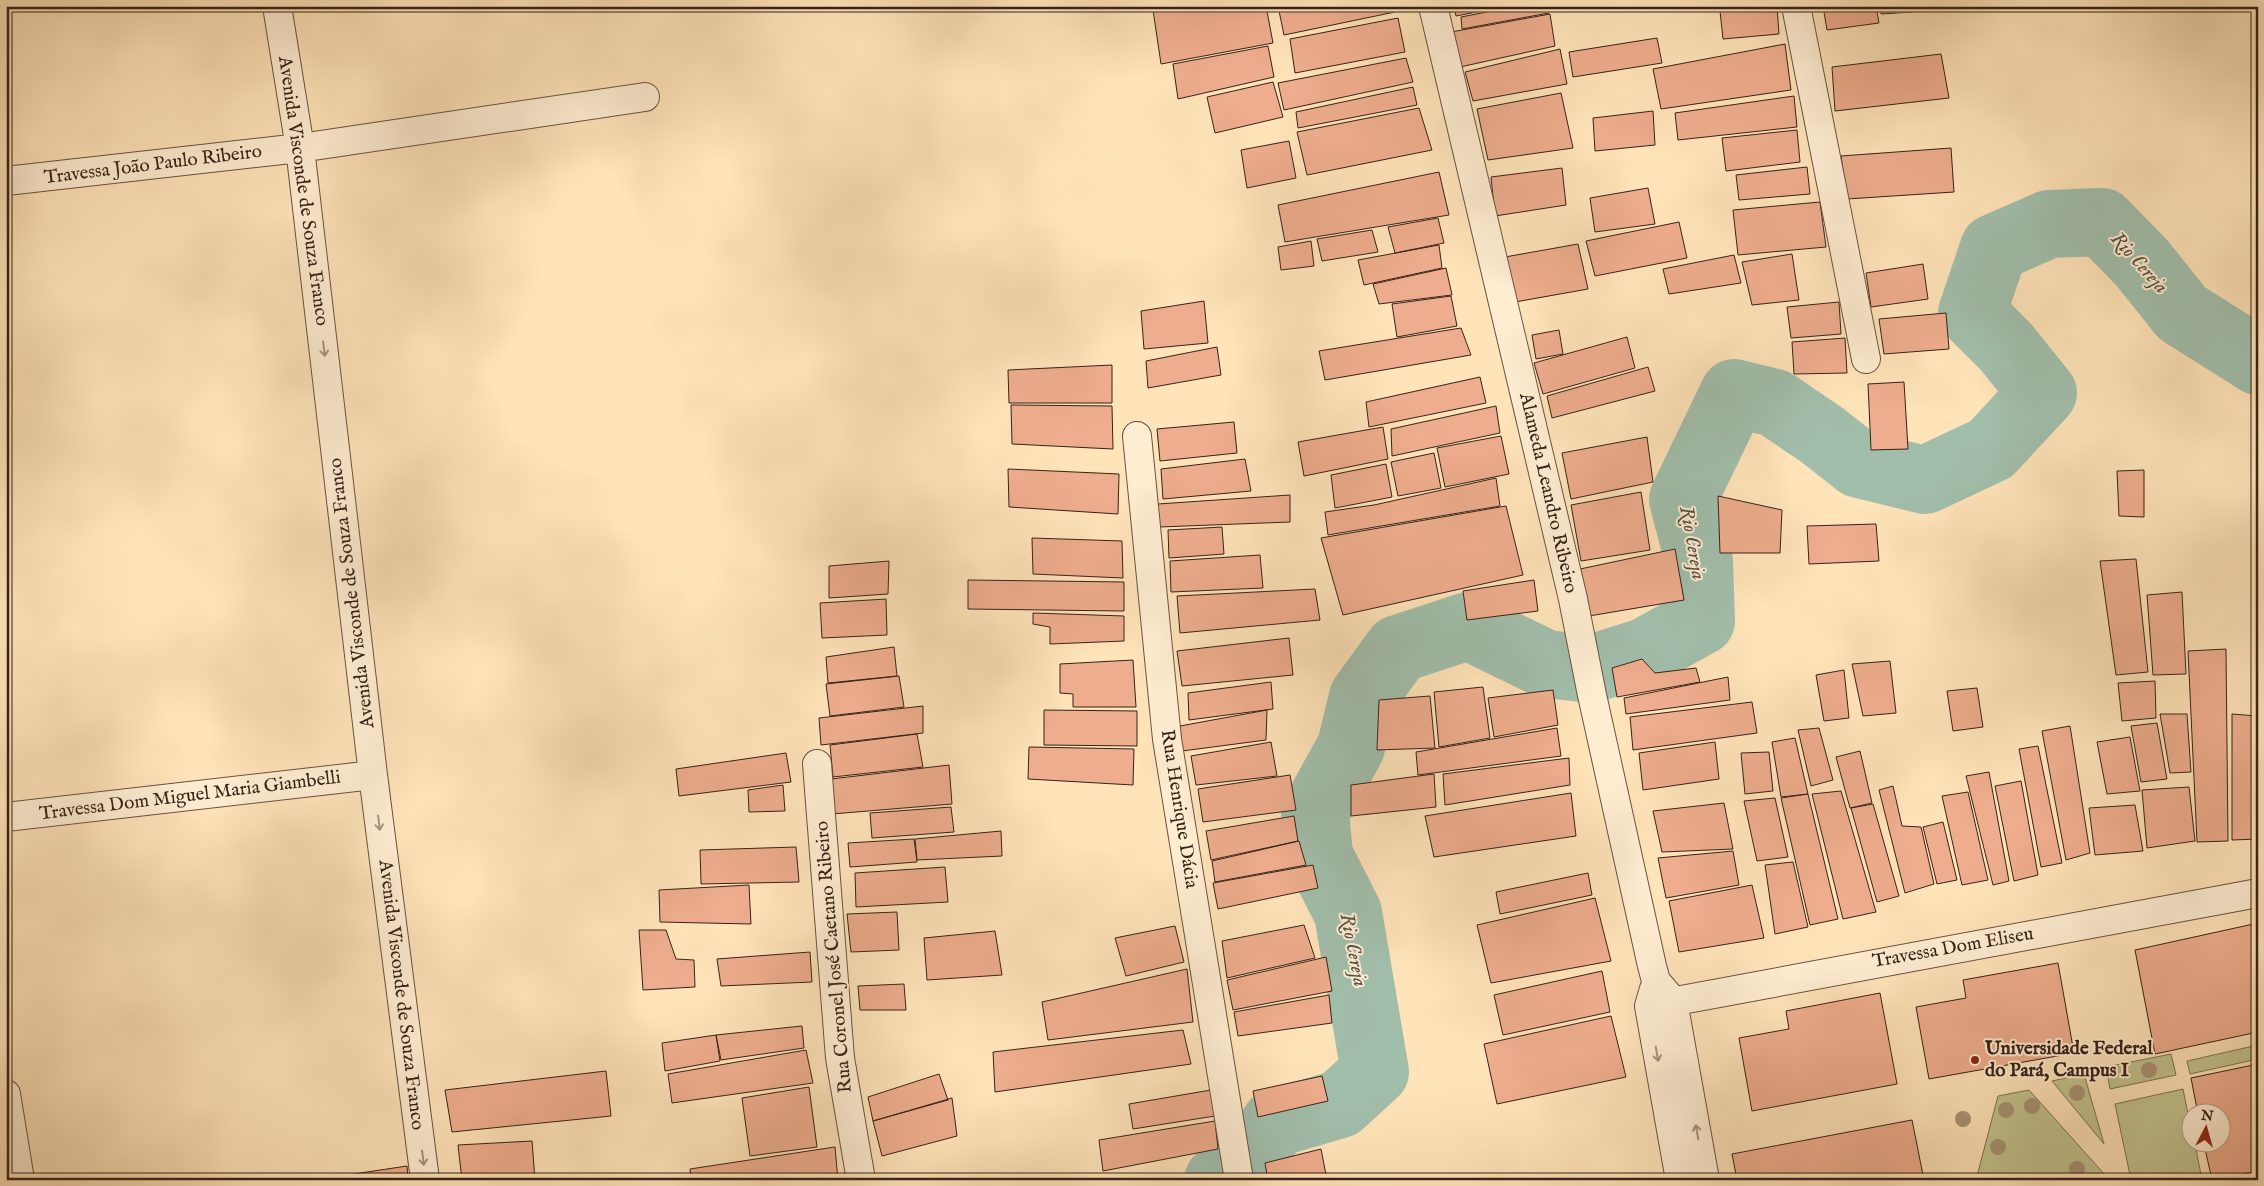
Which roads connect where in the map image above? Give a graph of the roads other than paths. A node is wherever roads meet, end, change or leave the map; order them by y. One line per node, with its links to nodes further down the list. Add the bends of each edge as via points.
1 (277, 6): 5 (street, Avenida Visconde de Souza Franco)
2 (1433, 6): 13 (street, Alameda Leandro Ribeiro, via 1573,599)
3 (1796, 6): 7 (street)
4 (645, 97): 5 (street, Travessa João Paulo Ribeiro)
5 (300, 148): 6 (street, Travessa João Paulo Ribeiro); 10 (street, Avenida Visconde de Souza Franco, one-way to 10)
6 (6, 181)
7 (1866, 359)
8 (1137, 436): 15 (street, Rua Henrique Dácia, via 1167,739)
9 (817, 764): 18 (street, Rua Coronel José Caetano Ribeiro, via 840,1058)
10 (373, 775): 11 (street, Travessa Dom Miguel Maria Giambelli); 17 (street, Avenida Visconde de Souza Franco, one-way to 17)
11 (6, 817)
12 (2258, 892): 13 (street, Travessa Dom Eliseu)
13 (1660, 996): 19 (street, Alameda Leandro Ribeiro, one-way to 19); 20 (street, Alameda Leandro Ribeiro, one-way to 13)
14 (6, 1094): 16 (street)
15 (1237, 1167)
16 (20, 1180)
17 (425, 1180)
18 (861, 1180)
19 (1680, 1180)
20 (1705, 1180)

